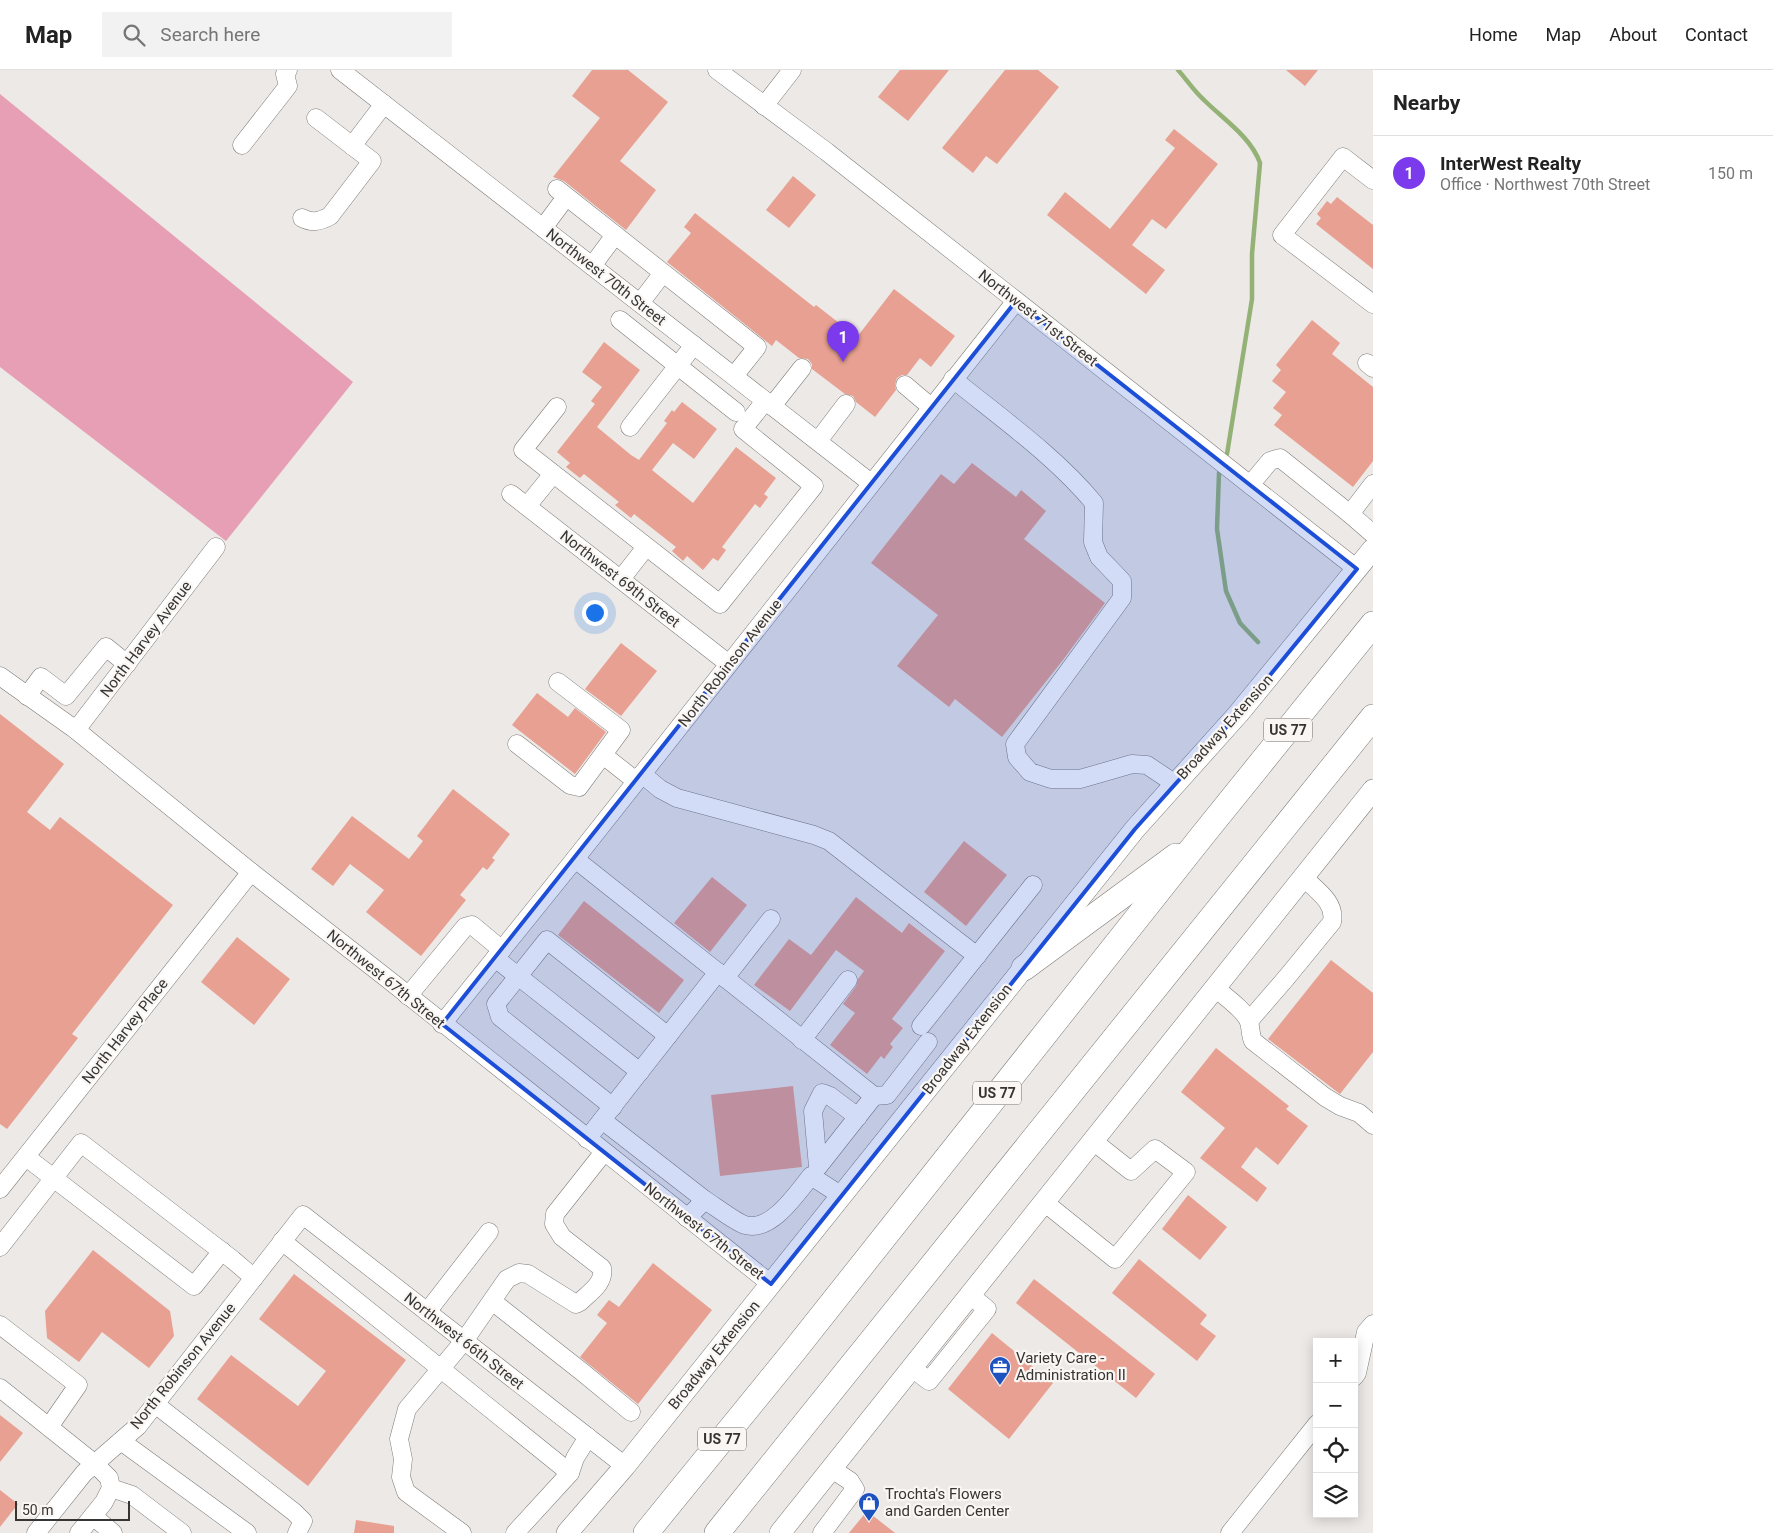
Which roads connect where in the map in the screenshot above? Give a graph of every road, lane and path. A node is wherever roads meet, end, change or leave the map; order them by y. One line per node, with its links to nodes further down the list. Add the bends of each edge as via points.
1 (288, 70): 8 (street, via 285,74 288,86)
2 (340, 70): 5 (street, Northwest 70th Street)
3 (717, 70): 6 (street, Northwest 71st Street)
4 (792, 70): 6 (street)
5 (384, 104): 9 (street); 12 (street, Northwest 70th Street)
6 (764, 106): 16 (street, Northwest 71st Street)
7 (316, 118): 9 (street)
8 (242, 145)
9 (352, 146): 11 (street, via 372,161 330,216 311,222)
10 (1373, 180): 18 (street, via 1344,157 1282,235)
11 (302, 218)
12 (543, 228): 13 (street, via 562,193); 14 (street, Northwest 70th Street)
13 (615, 236): 14 (street); 15 (street)
14 (592, 266): 17 (street, Northwest 70th Street)
15 (663, 273): 17 (street); 23 (street, via 757,347)
16 (1016, 301): 24 (street, North Robinson Avenue); 36 (street, Northwest 71st Street)
17 (640, 303): 20 (street, Northwest 70th Street)
18 (1373, 304)
19 (620, 320): 21 (street)
20 (694, 345): 21 (street); 23 (street, Northwest 70th Street)
21 (678, 366): 30 (street); 31 (street)
22 (802, 368): 26 (street)
23 (734, 376): 26 (street, Northwest 70th Street)
24 (953, 379): 29 (street, North Robinson Avenue); 57 (street, via 1059,466 1094,503 1093,542 1099,558 1122,581 1122,598 1015,744 1017,756 1030,772 1051,779 1080,779 1132,764 1147,765)
25 (904, 386): 29 (street)
26 (769, 404): 32 (street, Northwest 70th Street); 42 (street, via 743,429 814,486 720,604)
27 (846, 404): 32 (street)
28 (557, 407): 33 (street, via 523,450)
29 (931, 407): 34 (street, North Robinson Avenue)
30 (736, 412)
31 (630, 427)
32 (818, 442): 34 (street, Northwest 70th Street)
33 (553, 474): 38 (street); 42 (street)
34 (871, 483): 48 (street, North Robinson Avenue)
35 (1373, 484): 39 (street)
36 (1250, 485): 39 (street, via 1270,461 1280,458); 44 (street, Northwest 71st Street)
37 (511, 494): 38 (street, Northwest 69th Street)
38 (527, 506): 45 (street, Northwest 69th Street)
39 (1350, 514): 40 (street)
40 (1373, 534)
41 (216, 547): 47 (street, North Harvey Avenue)
42 (646, 547): 45 (street)
43 (1373, 549): 44 (main road, Broadway Extension)
44 (1357, 569): 57 (main road, Broadway Extension, via 1239,712)
45 (621, 579): 48 (street, Northwest 69th Street)
46 (1373, 624): 59 (highway, US 77)
47 (127, 664): 51 (street, via 106,647 66,696 42,677); 53 (street, North Harvey Avenue)
48 (729, 664): 56 (street, North Robinson Avenue)
49 (0, 676): 51 (street, Northwest 67th Street)
50 (558, 682): 55 (street, via 621,730)
51 (27, 696): 53 (street, Northwest 67th Street)
52 (1373, 717): 131 (highway)
53 (76, 730): 61 (street, Northwest 67th Street)
54 (517, 744): 55 (street, via 570,785 579,787)
55 (603, 755): 56 (street)
56 (639, 778): 60 (street, North Robinson Avenue); 66 (street, via 677,798 829,841)
57 (1174, 783): 67 (main road, Broadway Extension)
58 (1373, 790): 62 (main road)
59 (1202, 836): 67 (highway); 121 (highway, US 77, via 794,1351)
60 (575, 859): 65 (street, North Robinson Avenue); 68 (street)
61 (251, 872): 72 (street, Northwest 67th Street); 86 (street, North Harvey Place)
62 (1303, 877): 71 (main road); 73 (street, via 1333,908 1332,922)
63 (1033, 885): 66 (street)
64 (771, 919): 68 (street)
65 (499, 954): 69 (street); 72 (street, via 472,925 465,926); 74 (street, North Robinson Avenue)
66 (977, 956): 78 (street, via 887,1095)
67 (1024, 968): 90 (main road, Broadway Extension)
68 (721, 975): 75 (street); 76 (street)
69 (518, 976): 75 (street, via 547,940); 77 (street); 79 (street, via 496,1004 500,1017)
70 (848, 980): 76 (street)
71 (1215, 988): 73 (street); 84 (main road)
72 (408, 996): 74 (street, Northwest 67th Street)
73 (1249, 1021): 82 (street, via 1253,1041 1325,1097 1358,1113)
74 (442, 1024): 83 (street, Northwest 67th Street)
75 (668, 1036): 77 (street)
76 (802, 1040): 78 (street)
77 (640, 1072): 79 (street)
78 (874, 1096): 80 (street)
79 (613, 1106): 81 (street)
80 (858, 1117): 87 (street); 87 (street, via 822,1093 813,1111)
81 (602, 1120): 83 (street); 91 (street)
82 (1373, 1125)
83 (587, 1139): 85 (street, Northwest 67th Street)
84 (1093, 1141): 92 (main road); 92 (street, via 1131,1171 1154,1149 1186,1172 1115,1259)
85 (604, 1152): 94 (street, Northwest 67th Street); 101 (street, via 555,1214 554,1224 562,1237 602,1268 600,1284 576,1304 528,1274 519,1273 507,1279)
86 (26, 1157): 88 (street); 89 (street, North Harvey Place)
87 (814, 1172): 90 (street); 91 (street, via 782,1212 760,1225 745,1226)
88 (53, 1179): 97 (street); 98 (street, via 194,1286); 98 (street, via 81,1143)
89 (0, 1189)
90 (842, 1196): 100 (main road, Broadway Extension)
91 (705, 1200): 94 (street)
92 (1044, 1202): 117 (main road)
93 (303, 1215): 96 (street, North Robinson Avenue); 102 (street, Northwest 66th Street)
94 (687, 1218): 100 (street, Northwest 67th Street)
95 (489, 1232): 102 (street)
96 (282, 1242): 99 (street, North Robinson Avenue); 107 (street)
97 (0, 1247)
98 (222, 1251): 99 (street)
99 (254, 1278): 109 (street, North Robinson Avenue)
100 (771, 1284): 116 (main road, Broadway Extension)
101 (492, 1301): 105 (street); 110 (street)
102 (427, 1312): 105 (street, Northwest 66th Street)
103 (0, 1324): 111 (street, via 78,1385)
104 (1373, 1324): 106 (street, via 1366,1332)
105 (464, 1340): 107 (street); 113 (street, Northwest 66th Street)
106 (1358, 1368)
107 (440, 1370): 118 (street); 128 (street, via 407,1409 398,1439 403,1458 401,1477 406,1492)
108 (0, 1388): 111 (street)
109 (155, 1404): 114 (street, North Robinson Avenue); 127 (street, via 294,1512 303,1522)
110 (631, 1412)
111 (49, 1427): 115 (street)
112 (1314, 1428): 134 (street)
113 (588, 1437): 116 (street, Northwest 66th Street); 118 (street)
114 (121, 1441): 115 (street, North Robinson Avenue); 126 (street)
115 (95, 1464): 119 (street, via 109,1478); 122 (street, North Robinson Avenue, via 84,1473)
116 (625, 1466): 130 (main road, Broadway Extension)
117 (832, 1469): 132 (main road); 133 (street, via 850,1481 855,1489)
118 (570, 1473): 129 (street)
119 (111, 1488): 120 (street); 125 (street, via 132,1495)
120 (93, 1516): 123 (street); 124 (street)
121 (647, 1531)
122 (36, 1533)
123 (80, 1533)
124 (113, 1533)
125 (182, 1533)
126 (247, 1533)
127 (297, 1533)
128 (462, 1533)
129 (515, 1533)
130 (566, 1533)
131 (717, 1533)
132 (780, 1533)
133 (822, 1533)
134 (1230, 1533)

